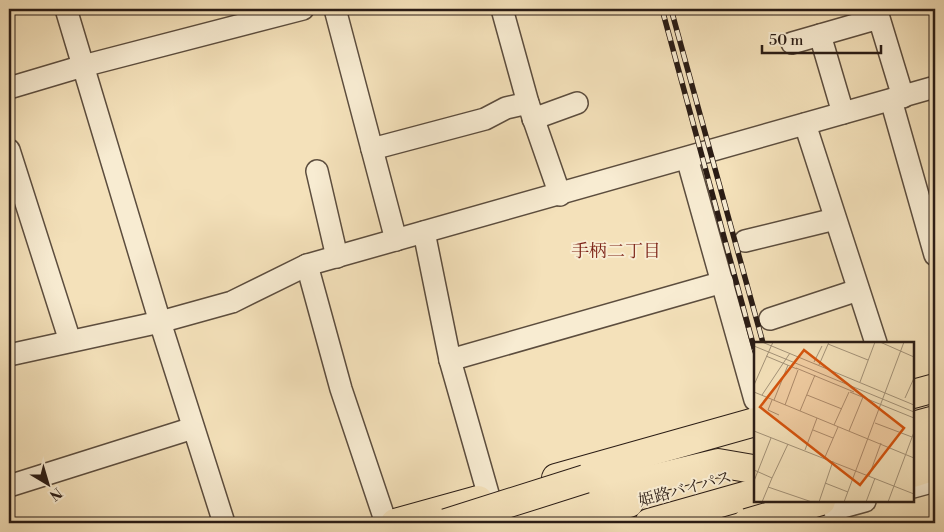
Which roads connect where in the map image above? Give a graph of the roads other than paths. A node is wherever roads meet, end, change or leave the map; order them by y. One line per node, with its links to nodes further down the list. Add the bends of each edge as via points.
1 (66, 9): 8 (street)
2 (303, 9): 5 (street)
3 (334, 9): 16 (street)
4 (502, 9): 13 (street)
5 (268, 13): 8 (street)
6 (820, 35): 7 (street); 11 (street, via 879,18); 14 (street)
7 (792, 43)
8 (83, 66): 10 (street); 31 (street)
9 (935, 87): 11 (street)
10 (9, 88)
11 (897, 98): 14 (street); 25 (street)
12 (577, 103): 13 (street)
13 (530, 111): 16 (street, via 506,108 486,119); 20 (street)
14 (843, 114): 15 (street)
15 (805, 124): 18 (street); 21 (street)
16 (372, 149): 23 (street)
17 (9, 150): 32 (street)
18 (687, 158): 20 (street); 28 (street)
19 (318, 171): 26 (street)
20 (560, 195): 22 (street)
21 (836, 218): 24 (street); 29 (street)
22 (424, 232): 23 (street); 35 (street)
23 (396, 240): 26 (street)
24 (745, 241)
25 (935, 255)
26 (337, 257): 27 (street)
27 (307, 265): 31 (street, via 232,302); 63 (street, via 341,389)
28 (722, 282): 35 (street); 40 (street)
29 (858, 290): 30 (street); 33 (street)
30 (770, 318)
31 (160, 322): 32 (street); 44 (street)
32 (70, 341): 34 (street)
33 (876, 342)
34 (9, 355)
35 (450, 360): 56 (street)
36 (935, 379): 37 (street)
37 (914, 384)
38 (935, 388): 39 (highway)
39 (914, 394)
40 (754, 396)
41 (935, 420): 43 (highway)
42 (754, 422): 56 (highway)
43 (914, 426)
44 (193, 428): 54 (street); 62 (street)
45 (754, 433): 61 (highway, bridge)
46 (935, 443): 47 (highway)
47 (914, 449)
48 (935, 466): 49 (highway)
49 (914, 473)
50 (754, 477): 65 (highway, via 718,463)
51 (754, 477): 66 (highway, 姫路バイパス)
52 (754, 477): 67 (highway, 姫路バイパス)
53 (935, 481): 55 (street)
54 (9, 486)
55 (914, 487)
56 (489, 497): 61 (highway)
57 (754, 499): 68 (highway, via 738,509)
58 (782, 502): 70 (street)
59 (860, 502): 60 (street)
60 (824, 509): 69 (highway, bridge)
61 (448, 518): 64 (highway)
62 (224, 523)
63 (386, 523)
64 (395, 523)
65 (484, 523)
66 (556, 523)
67 (649, 523)
68 (695, 523)
69 (747, 523)
70 (788, 523)

